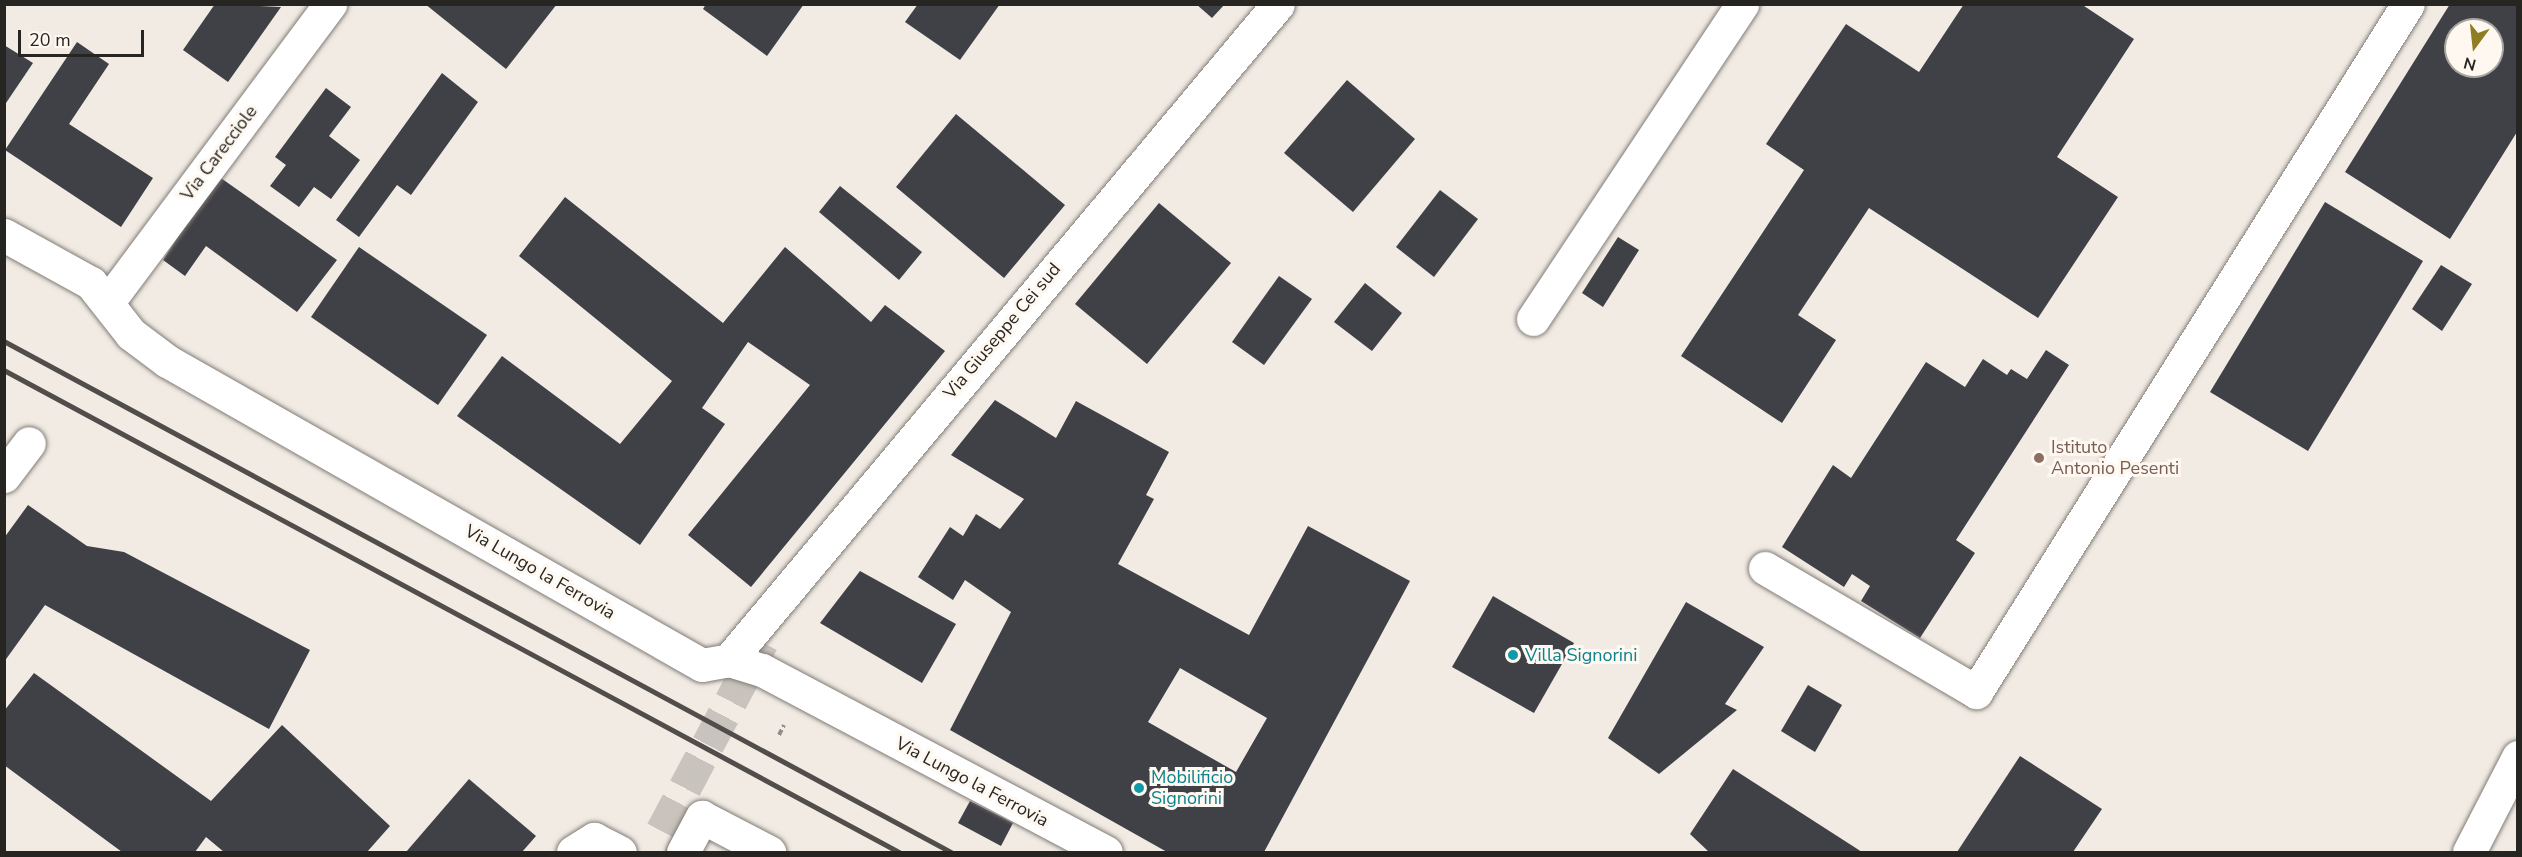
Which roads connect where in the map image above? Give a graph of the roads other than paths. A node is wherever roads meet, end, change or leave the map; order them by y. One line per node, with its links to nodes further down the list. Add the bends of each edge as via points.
1 (330, 4): 6 (street, Via Carecciole)
2 (1278, 4): 10 (street, Via Giuseppe Cei sud)
3 (1742, 4): 7 (street)
4 (2408, 4): 11 (street, via 1976,692)
5 (4, 235): 6 (street, Via Lungo la Ferrovia, via 91,283)
6 (108, 302): 13 (street, Via Lungo la Ferrovia, via 130,334 167,361 702,665)
7 (1533, 319)
8 (29, 443): 9 (street)
9 (4, 476)
10 (877, 480): 12 (street, via 879,498); 13 (street, Via Giuseppe Cei sud)
11 (1765, 568)
12 (765, 638)
13 (729, 660): 17 (street, Via Lungo la Ferrovia, via 762,670)
14 (2517, 757): 18 (street)
15 (684, 852): 16 (street, via 702,817)
16 (769, 852)
17 (1106, 852)
18 (2469, 852)

